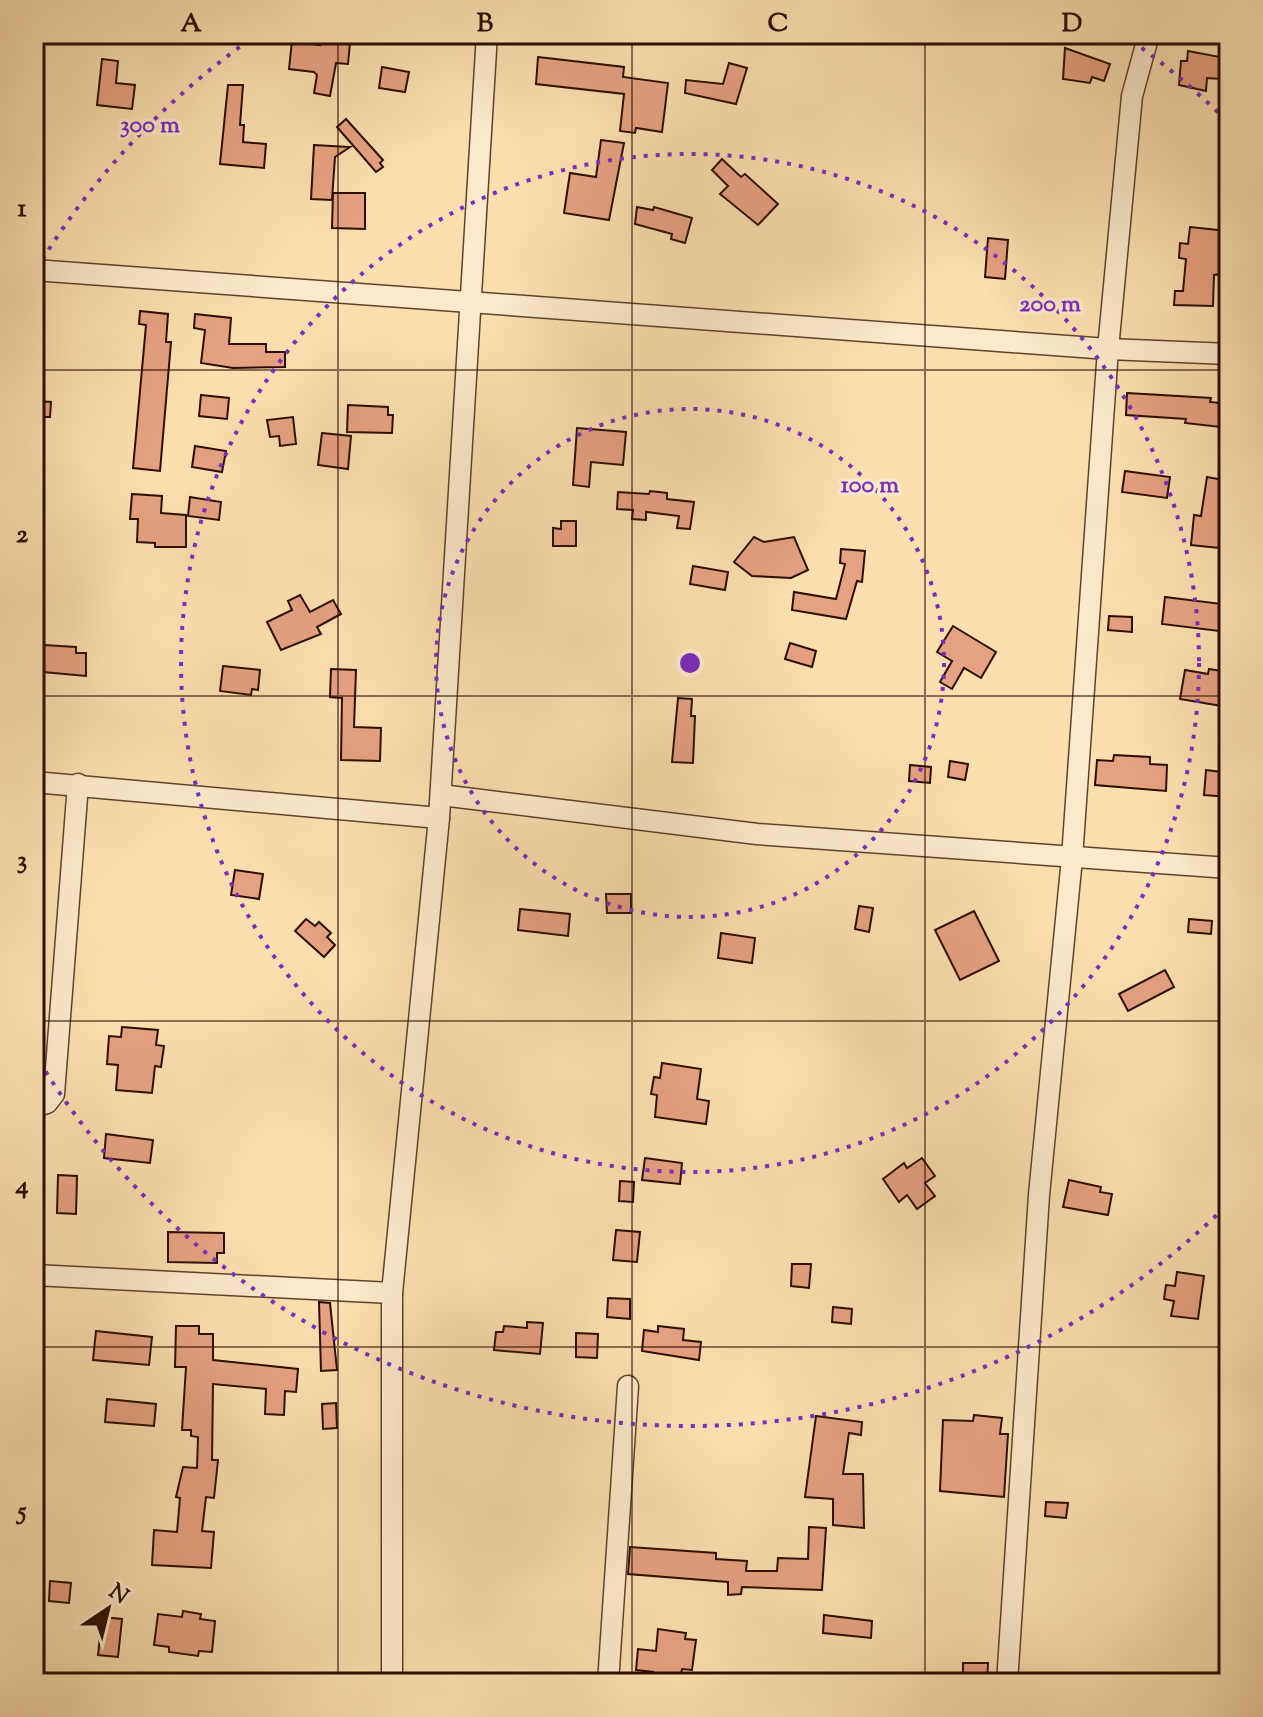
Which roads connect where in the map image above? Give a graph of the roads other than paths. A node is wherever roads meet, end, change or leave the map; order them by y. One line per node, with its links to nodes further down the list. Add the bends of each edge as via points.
1 (487, 34): 4 (street)
2 (1149, 34): 5 (street, via 1132,96)
3 (34, 270): 4 (street)
4 (471, 300): 5 (street); 9 (street)
5 (1108, 349): 6 (street); 11 (street)
6 (1229, 354)
7 (34, 782): 8 (street)
8 (78, 784): 10 (street); 13 (street, via 54,1094)
9 (441, 795): 10 (street); 11 (street, via 757,834)
10 (439, 818): 15 (street)
11 (1072, 858): 12 (street); 19 (street, via 1039,1195)
12 (1229, 868)
13 (34, 1107)
14 (34, 1275): 15 (street)
15 (392, 1293): 17 (street)
16 (628, 1386): 18 (street)
17 (392, 1683)
18 (608, 1683)
19 (1007, 1683)

